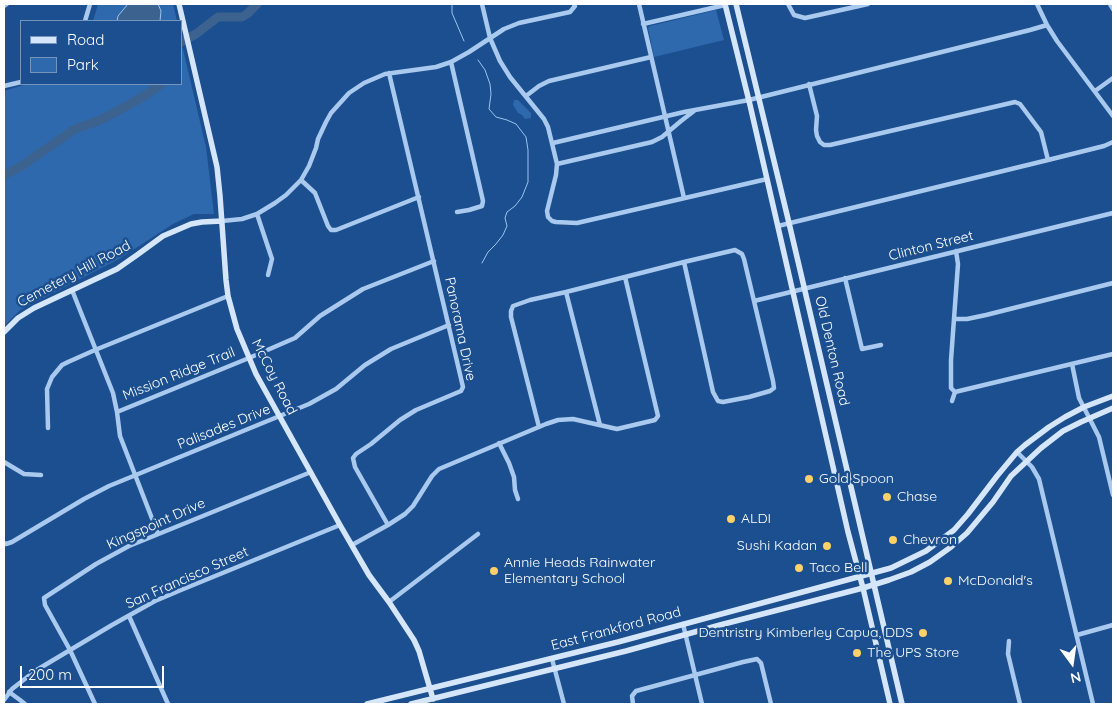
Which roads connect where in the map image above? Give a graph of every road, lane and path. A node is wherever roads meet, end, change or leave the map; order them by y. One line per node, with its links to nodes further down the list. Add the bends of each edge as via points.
1 (7, 4): 13 (street)
2 (90, 4): 15 (street)
3 (179, 4): 45 (main road, McCoy Road, via 217,167)
4 (482, 4): 18 (street)
5 (574, 4): 18 (street, Cemetery Hill Road, via 570,12 519,23)
6 (639, 4): 16 (street)
7 (725, 4): 16 (street); 29 (main road, Old Denton Road)
8 (736, 4): 28 (main road, Old Denton Road)
9 (788, 4): 10 (street, via 794,15 805,18)
10 (868, 4)
11 (1037, 4): 17 (street)
12 (1110, 4): 14 (street)
13 (4, 6)
14 (1113, 9)
15 (85, 20)
16 (644, 24): 19 (street)
17 (1047, 25): 24 (street); 26 (street)
18 (490, 38): 20 (street, Cemetery Hill Road); 27 (street, via 500,61)
19 (651, 57): 27 (street, via 550,81); 32 (street)
20 (451, 62): 21 (street, Cemetery Hill Road); 42 (street, via 483,201 482,206)
21 (390, 73): 39 (street, Cemetery Hill Road, via 364,83 337,106 326,122); 40 (street, Panorama Drive)
22 (1113, 78): 26 (street)
23 (20, 82): 25 (street)
24 (809, 84): 28 (street); 36 (street, via 817,116 816,136 824,145 1015,102 1041,132)
25 (4, 86)
26 (1095, 91): 31 (street)
27 (526, 96): 35 (street, via 544,119)
28 (759, 97): 29 (street); 46 (main road, Old Denton Road)
29 (749, 100): 30 (street); 38 (main road, Old Denton Road)
30 (695, 110): 32 (street); 33 (street)
31 (1113, 116)
32 (665, 117): 33 (street); 35 (street)
33 (669, 132): 37 (street, via 652,142); 41 (street)
34 (1113, 142): 36 (street)
35 (552, 143): 37 (street)
36 (1048, 160): 46 (street)
37 (556, 164): 41 (street, via 547,211 552,221 577,223)
38 (767, 179): 41 (street); 47 (main road, Old Denton Road)
39 (301, 180): 40 (street, via 315,193 331,230); 44 (street, Cemetery Hill Road, via 284,197)
40 (419, 197): 49 (street, Panorama Drive)
41 (684, 198)
42 (457, 212)
43 (1113, 213): 48 (street, Clinton Street)
44 (257, 214): 45 (street, Cemetery Hill Road); 51 (street, via 272,259)
45 (222, 221): 56 (main road, Cemetery Hill Road, via 191,224 163,236 117,268); 59 (main road, McCoy Road)
46 (789, 223): 47 (street); 55 (main road, Old Denton Road)
47 (778, 226): 57 (main road, Old Denton Road)
48 (956, 251): 53 (street, Clinton Street); 61 (street)
49 (434, 261): 62 (street, Panorama Drive); 67 (street, Mission Ridge Trail, via 363,290 320,316 295,338)
50 (684, 262): 52 (street); 60 (street, via 735,250 742,254); 60 (street, via 718,401 749,397 774,388)
51 (268, 275)
52 (625, 277): 58 (street); 77 (street, via 658,416 655,420 623,428)
53 (845, 278): 55 (street, Clinton Street); 64 (street, via 862,349)
54 (1113, 283): 61 (street, via 986,315)
55 (804, 288): 57 (street, Clinton Street); 81 (main road, Old Denton Road)
56 (72, 290): 63 (main road, Cemetery Hill Road, via 34,308); 65 (street)
57 (793, 291): 60 (street, Clinton Street); 82 (main road, Old Denton Road)
58 (566, 292): 77 (street); 78 (street, via 530,300 513,306 511,311)
59 (228, 296): 65 (street); 67 (main road, McCoy Road)
60 (754, 301)
61 (954, 318): 69 (street, via 950,388)
62 (449, 325): 75 (street, Palisades Drive, via 391,349 327,395); 92 (street, Panorama Drive, via 463,382 461,391 416,410 353,458)
63 (4, 332)
64 (881, 345)
65 (96, 350): 74 (street); 79 (street, via 65,363 55,372 46,396)
66 (1113, 354): 68 (street)
67 (249, 358): 74 (street, Mission Ridge Trail); 75 (main road, McCoy Road)
68 (1072, 364): 69 (street); 72 (street)
69 (955, 392): 71 (street)
70 (1113, 396): 72 (main road, East Frankford Road)
71 (952, 401)
72 (1084, 407): 76 (street); 83 (main road, East Frankford Road, via 1049,427)
73 (1113, 408): 76 (main road, East Frankford Road)
74 (118, 412): 88 (street, via 120,436)
75 (280, 416): 86 (main road, McCoy Road); 88 (street, Palisades Drive)
76 (1089, 418): 84 (main road, East Frankford Road, via 1064,431); 89 (street, via 1099,437)
77 (600, 425): 78 (street, via 567,419)
78 (539, 427): 80 (street)
79 (48, 428)
80 (499, 444): 90 (street, via 514,477); 92 (street, via 439,469 413,506)
81 (842, 446): 82 (main road); 97 (main road, Old Denton Road)
82 (829, 449): 98 (main road, Old Denton Road)
83 (1017, 452): 84 (street); 97 (main road, East Frankford Road, via 954,530 913,558)
84 (1026, 461): 99 (main road, East Frankford Road, via 977,521 951,547 911,572); 108 (street, via 1039,479)
85 (4, 462): 87 (street, via 24,474)
86 (311, 472): 91 (main road, McCoy Road); 93 (street, Kingspoint Drive)
87 (41, 475)
88 (136, 475): 93 (street); 95 (street, Palisades Drive, via 99,491 12,542)
89 (1113, 495)
90 (518, 498)
91 (340, 525): 96 (main road, McCoy Road); 104 (street, San Francisco Street, via 155,601)
92 (388, 525): 96 (street)
93 (158, 534): 110 (street, Kingspoint Drive, via 96,564 44,598 44,605)
94 (478, 534): 102 (street)
95 (4, 543)
96 (352, 545): 102 (main road, McCoy Road, via 369,576)
97 (871, 573): 98 (main road, East Frankford Road); 99 (main road, Old Denton Road)
98 (859, 576): 100 (main road, Old Denton Road); 101 (main road, East Frankford Road)
99 (874, 584): 100 (main road, East Frankford Road); 114 (main road, Old Denton Road)
100 (863, 588): 103 (main road, East Frankford Road); 115 (main road, Old Denton Road)
101 (787, 596): 103 (main road); 105 (main road, East Frankford Road)
102 (389, 602): 116 (main road, McCoy Road, via 419,651)
103 (789, 606): 107 (main road, East Frankford Road)
104 (129, 616): 110 (street, San Francisco Street); 123 (street)
105 (683, 624): 107 (street); 111 (main road, East Frankford Road)
106 (1113, 625): 108 (street)
107 (686, 634): 112 (main road, East Frankford Road); 113 (street)
108 (1077, 635): 120 (street)
109 (1009, 642): 132 (street, via 1008,654)
110 (70, 650): 117 (street, San Francisco Street, via 35,671); 122 (street)
111 (552, 659): 112 (street); 116 (main road, East Frankford Road)
112 (555, 669): 118 (main road, East Frankford Road); 126 (street)
113 (695, 675): 127 (street, via 636,691 632,696); 128 (street); 129 (street, via 757,659 761,663)
114 (898, 683): 115 (main road); 131 (main road, Old Denton Road)
115 (886, 686): 130 (main road, Old Denton Road)
116 (430, 689): 118 (main road, McCoy Road); 124 (main road, East Frankford Road)
117 (10, 692): 119 (street, San Francisco Street); 121 (street)
118 (433, 699): 125 (main road, East Frankford Road)
119 (4, 700)
120 (1093, 703): 133 (street)
121 (25, 704)
122 (95, 704)
123 (168, 704)
124 (367, 704)
125 (411, 704)
126 (564, 704)
127 (633, 704)
128 (702, 704)
129 (772, 704)
130 (890, 704)
131 (902, 704)
132 (1020, 704)
133 (1085, 704)

